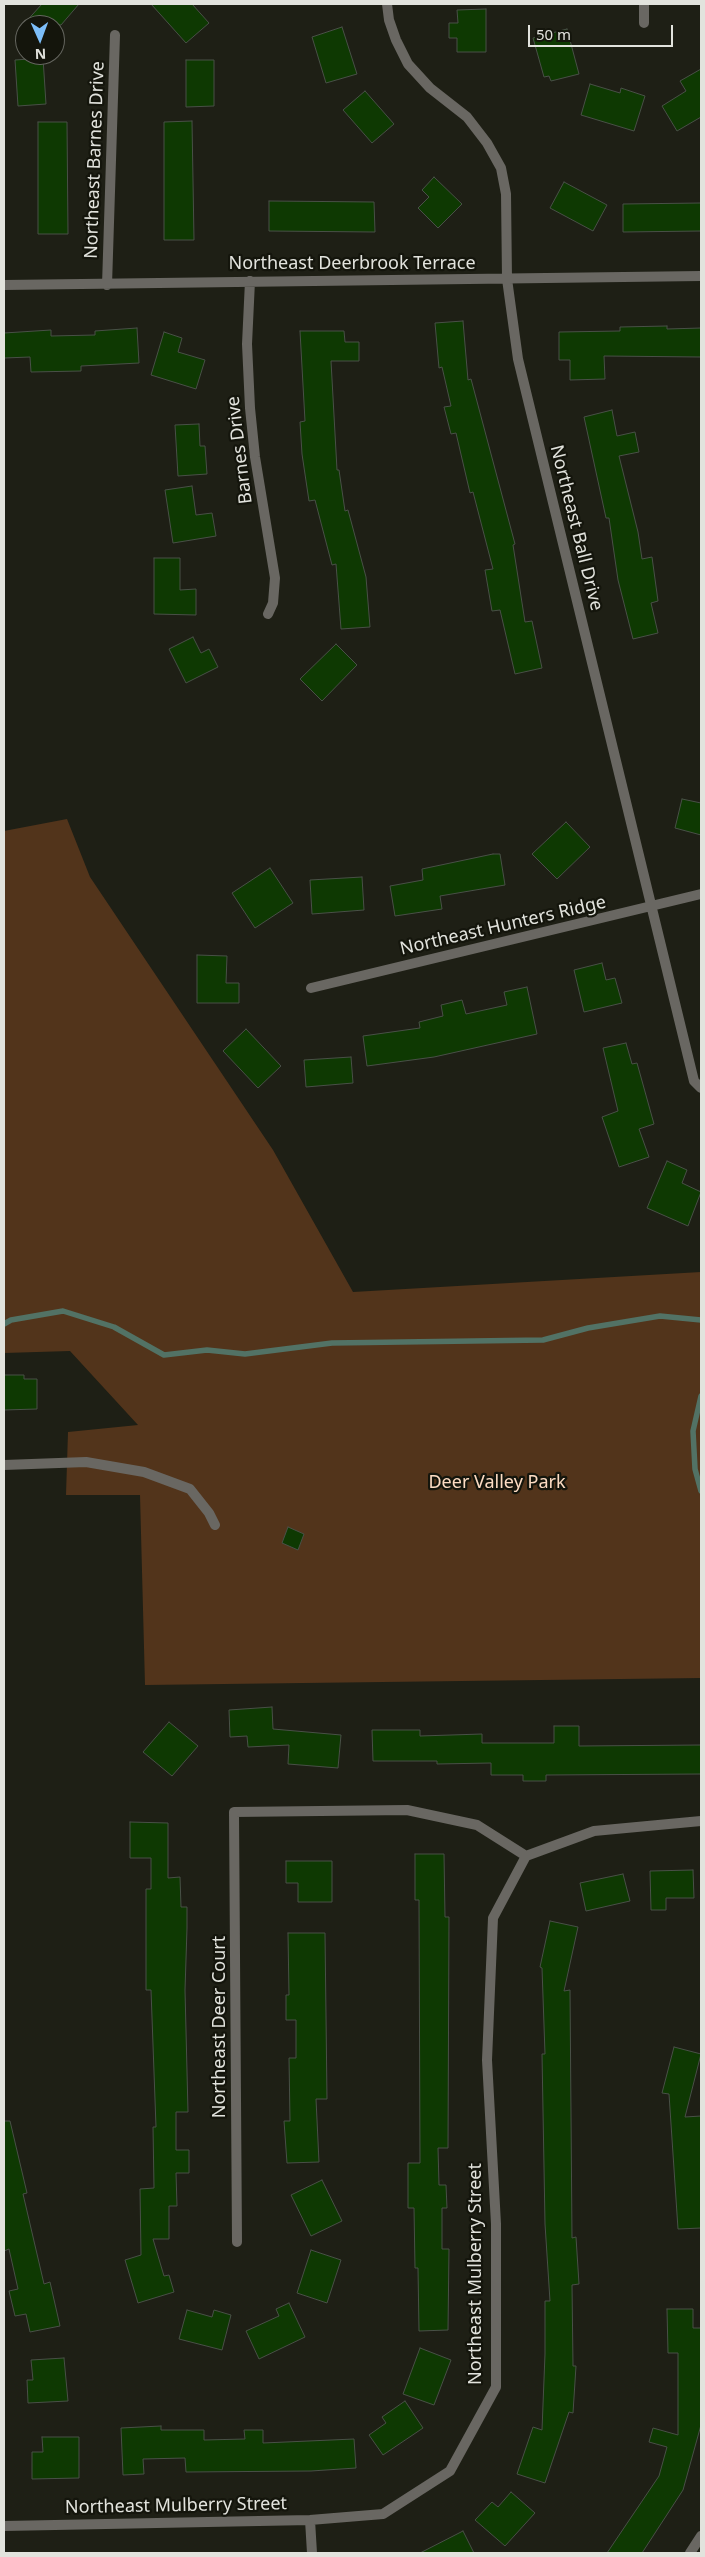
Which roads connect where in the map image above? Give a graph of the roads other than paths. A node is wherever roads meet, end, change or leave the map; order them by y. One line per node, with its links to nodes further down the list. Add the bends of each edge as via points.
1 (387, 4): 6 (street, Northeast Ball Drive, via 389,20 408,64 430,88 468,116 501,168 506,194)
2 (644, 4): 3 (street)
3 (644, 22)
4 (115, 36): 9 (street, Northeast Barnes Drive)
5 (701, 276): 6 (street, Northeast Deerbrook Terrace)
6 (507, 279): 7 (street, Northeast Deerbrook Terrace); 12 (street, Northeast Ball Drive, via 518,359)
7 (250, 280): 9 (street, Northeast Deerbrook Terrace); 10 (street, Barnes Drive, via 247,344 254,457 275,578 273,603)
8 (4, 285): 9 (street, Northeast Deerbrook Terrace)
9 (108, 285)
10 (268, 614)
11 (701, 894): 12 (street, Northeast Hunters Ridge)
12 (650, 907): 13 (street, Northeast Hunters Ridge); 14 (street, Northeast Ball Drive, via 694,1080)
13 (311, 988)
14 (701, 1088)
15 (4, 1465): 16 (street, via 86,1462 144,1472 190,1489)
16 (215, 1525)
17 (701, 1822): 18 (street, via 594,1831)
18 (526, 1856): 19 (street, Northeast Deer Court, via 477,1825 407,1810 234,1812); 20 (street, Northeast Mulberry Street, via 493,1918 487,2060 496,2224 496,2386 450,2471 383,2514)
19 (237, 2242)
20 (310, 2520): 21 (street, Northeast Mulberry Street); 23 (street)
21 (4, 2526)
22 (701, 2536): 24 (street)
23 (312, 2553)
24 (690, 2553)

